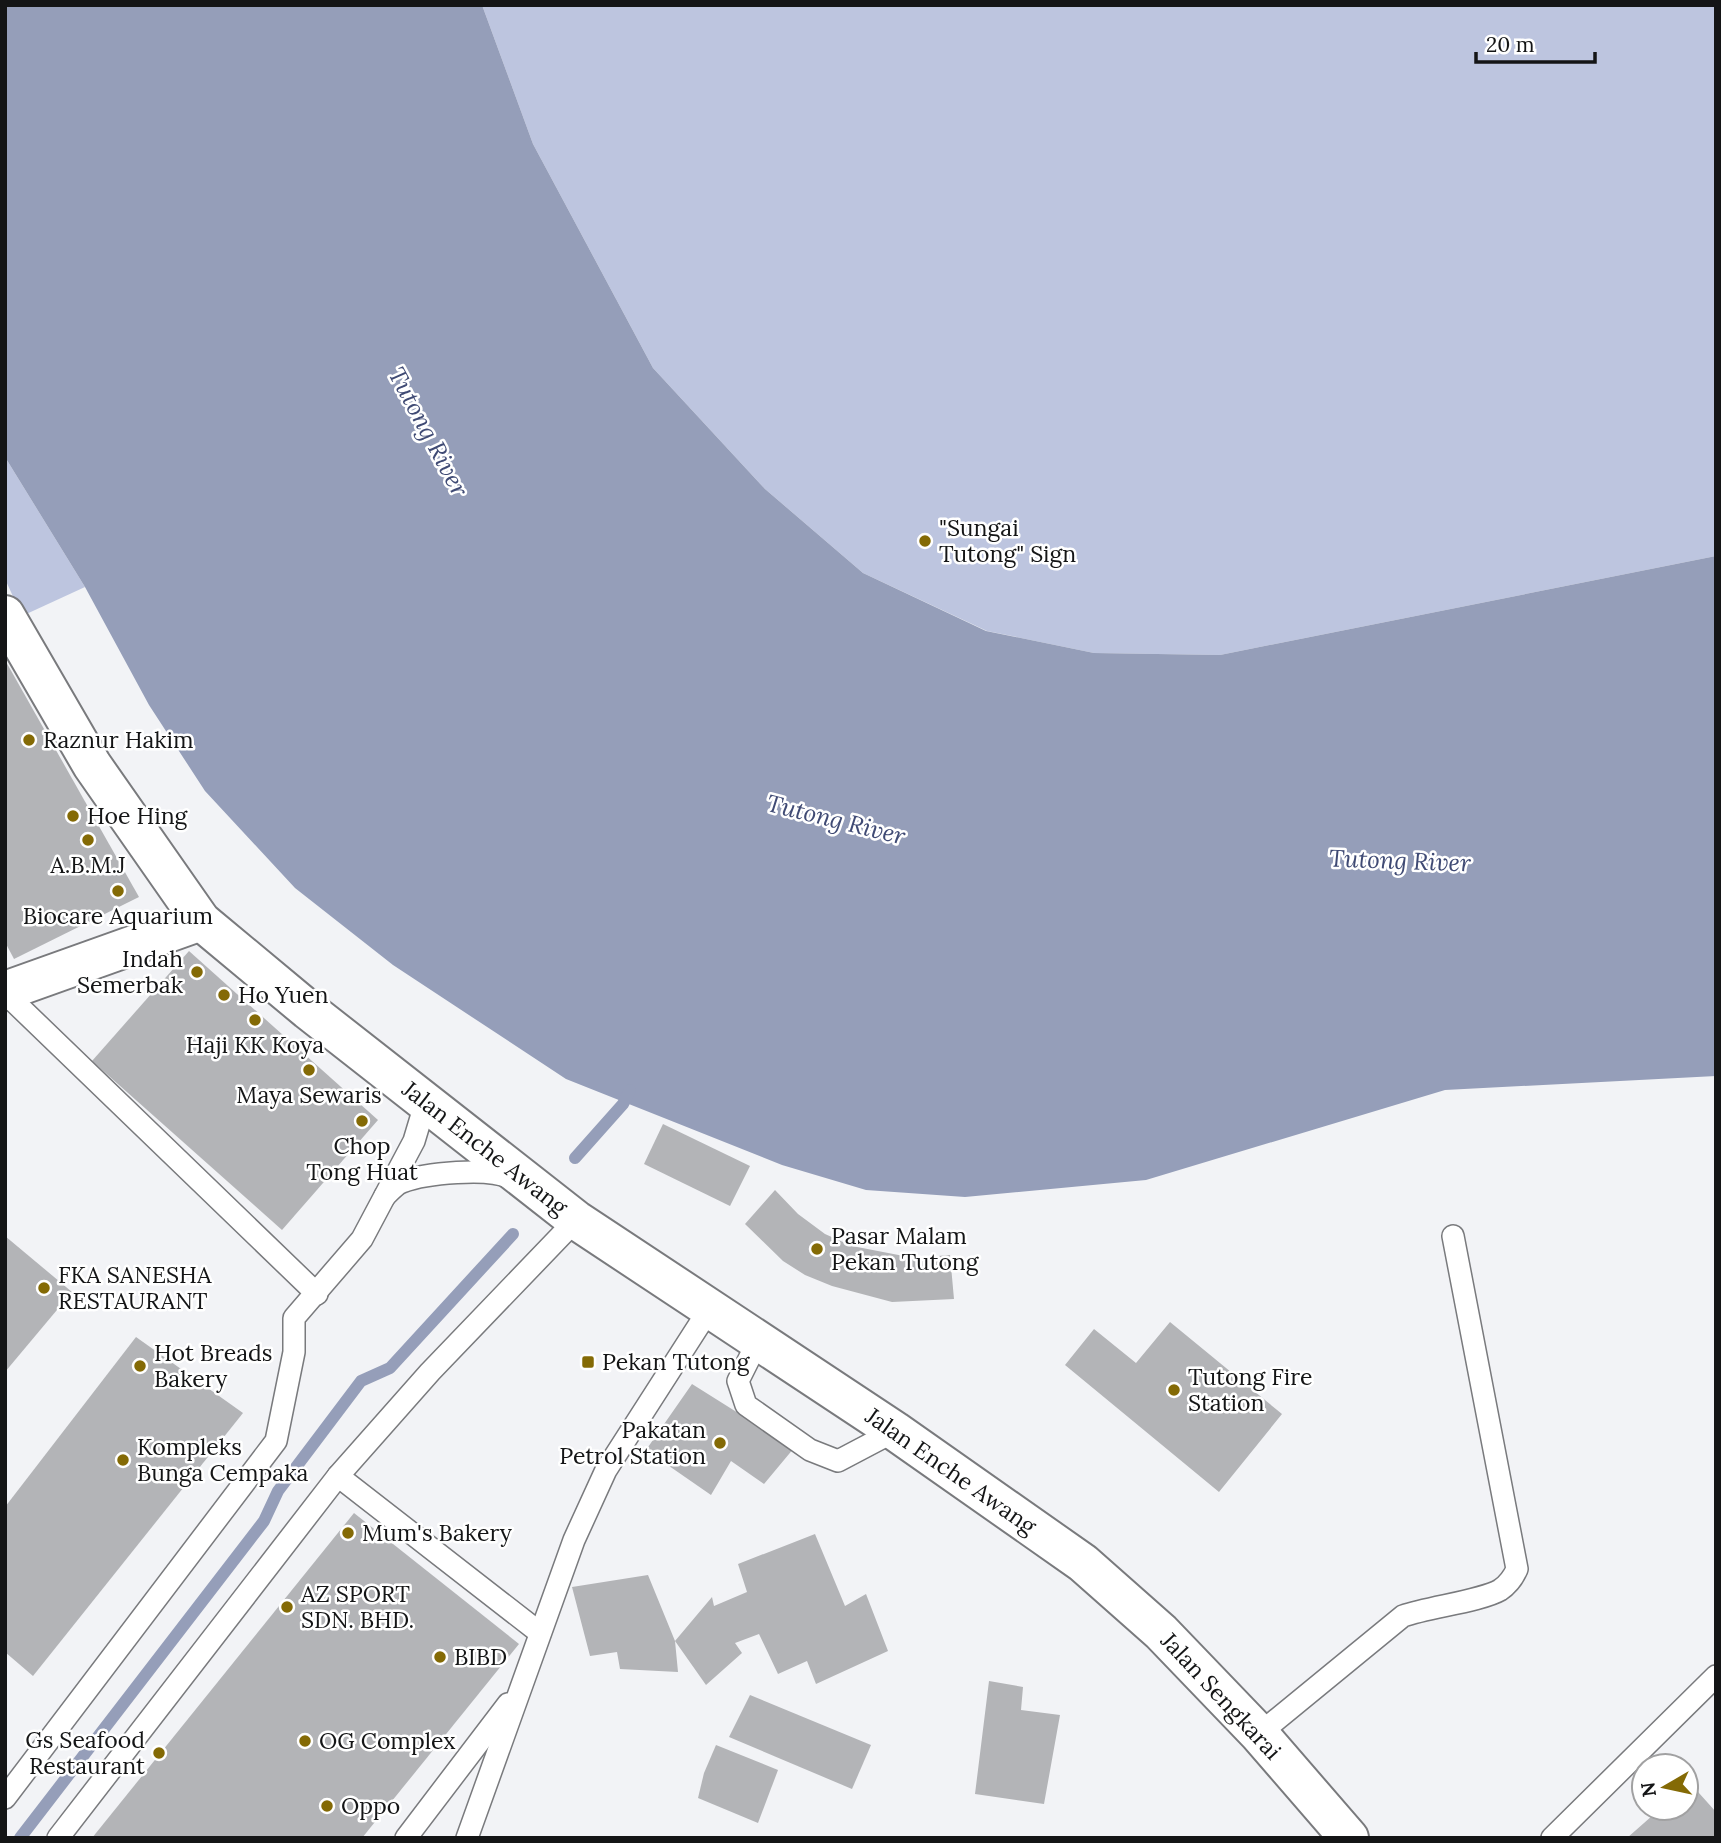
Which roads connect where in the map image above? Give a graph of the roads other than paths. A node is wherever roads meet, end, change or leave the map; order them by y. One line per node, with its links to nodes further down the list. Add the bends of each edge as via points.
1 (5, 615): 2 (main road, Jalan Enche Awang, via 92,765)
2 (201, 921): 3 (main road); 4 (main road, Jalan Enche Awang)
3 (5, 992): 8 (lane)
4 (426, 1101): 5 (lane, via 414,1141); 6 (main road, Jalan Enche Awang)
5 (380, 1200): 6 (lane, via 400,1182 498,1172); 8 (lane, via 362,1238)
6 (567, 1213): 9 (main road, Jalan Enche Awang); 12 (lane)
7 (1453, 1236): 17 (lane, via 1517,1569 1512,1581 1498,1591 1403,1616)
8 (317, 1294): 18 (lane, via 295,1318 294,1352 276,1441)
9 (710, 1308): 10 (main road, Jalan Enche Awang); 14 (lane, via 606,1470)
10 (758, 1341): 11 (main road, Jalan Enche Awang); 11 (lane, via 738,1381 746,1405 810,1450 838,1461)
11 (895, 1431): 13 (main road, Jalan Enche Awang)
12 (338, 1476): 14 (lane); 20 (lane)
13 (1083, 1563): 17 (main road, Jalan Sengkarai, via 1161,1632)
14 (540, 1633): 16 (lane)
15 (1716, 1676): 19 (lane)
16 (520, 1688): 21 (lane); 22 (lane)
17 (1259, 1734): 23 (main road, Jalan Sengkarai)
18 (5, 1798)
19 (1564, 1834)
20 (58, 1838)
21 (406, 1838)
22 (467, 1838)
23 (1349, 1838)

